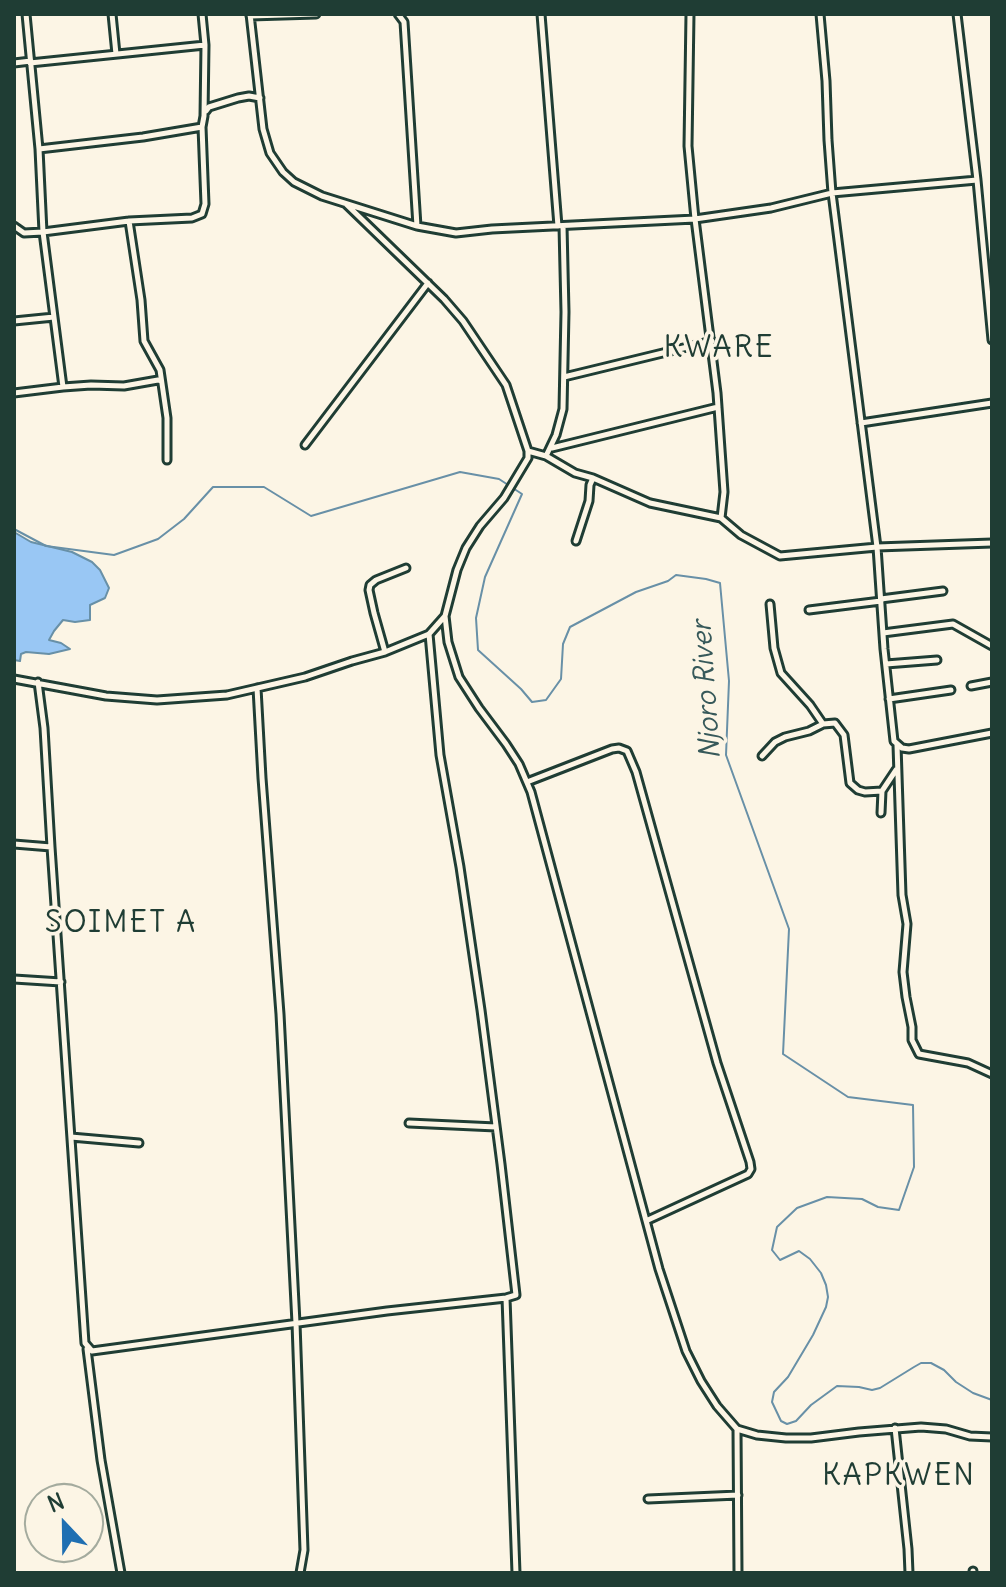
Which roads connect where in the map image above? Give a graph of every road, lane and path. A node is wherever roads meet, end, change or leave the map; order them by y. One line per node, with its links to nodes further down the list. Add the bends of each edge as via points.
1 (26, 14): 13 (street)
2 (112, 14): 12 (street)
3 (202, 14): 11 (street)
4 (316, 14): 10 (street)
5 (398, 14): 25 (street, via 404,22)
6 (541, 14): 26 (street)
7 (690, 14): 22 (street, via 688,146)
8 (820, 14): 20 (street)
9 (957, 14): 19 (street)
10 (250, 15): 15 (street)
11 (205, 45): 12 (street); 16 (street)
12 (116, 54): 13 (street)
13 (30, 62): 14 (street); 18 (street)
14 (14, 63)
15 (260, 98): 16 (street, via 219,104); 21 (street, via 268,146 283,172 307,190)
16 (204, 116): 17 (street)
17 (202, 127): 18 (street); 23 (street, via 202,214)
18 (39, 149): 27 (street)
19 (977, 180): 20 (street); 29 (street)
20 (832, 193): 22 (street); 40 (street)
21 (346, 204): 25 (street); 28 (street)
22 (695, 219): 26 (street); 33 (street)
23 (129, 221): 27 (street); 35 (street, via 144,341)
24 (14, 226): 27 (street, via 24,233)
25 (417, 226): 26 (street, via 456,233)
26 (561, 226): 34 (street)
27 (43, 232): 30 (street)
28 (428, 283): 41 (street); 43 (street, via 463,321 506,385)
29 (991, 313): 32 (street)
30 (54, 317): 31 (street); 36 (street)
31 (14, 321)
32 (992, 340)
33 (712, 341): 34 (street); 39 (street)
34 (564, 377): 42 (street, via 563,409)
35 (161, 381): 36 (street); 45 (street)
36 (63, 387): 37 (street)
37 (14, 393)
38 (992, 403): 40 (street)
39 (718, 407): 42 (street); 47 (street, via 724,478)
40 (861, 423): 50 (street)
41 (305, 445)
42 (551, 448): 44 (street)
43 (528, 451): 44 (street); 56 (street, via 504,498 466,548)
44 (546, 456): 46 (street)
45 (167, 460)
46 (593, 478): 47 (street, via 650,503); 48 (street)
47 (721, 518): 50 (street, via 780,556)
48 (576, 541)
49 (992, 543): 50 (street)
50 (877, 547): 53 (street)
51 (406, 568): 60 (street, via 370,585)
52 (943, 591): 53 (street)
53 (881, 600): 55 (street); 57 (street)
54 (770, 604): 70 (street, via 781,673)
55 (809, 610)
56 (445, 616): 58 (street); 75 (street, via 459,677)
57 (883, 633): 59 (street, via 953,624); 62 (street)
58 (429, 634): 60 (street); 84 (street, via 440,755)
59 (992, 646)
60 (385, 652): 67 (street)
61 (937, 660): 62 (street)
62 (886, 664): 69 (street)
63 (14, 679): 64 (street)
64 (38, 682): 67 (street, via 157,700); 79 (street)
65 (992, 682): 66 (street)
66 (971, 686)
67 (257, 688): 89 (street)
68 (951, 690): 69 (street)
69 (889, 699): 72 (street)
70 (823, 724): 73 (street, via 775,742); 76 (street, via 835,723 844,735 852,786)
71 (992, 733): 72 (street, via 909,749)
72 (897, 745): 74 (street)
73 (762, 756)
74 (897, 769): 76 (street); 82 (street, via 907,924 903,972 912,1040 919,1054 968,1063)
75 (527, 782): 87 (street); 87 (street, via 612,749 627,751 632,758 750,1162 748,1174)
76 (882, 791): 77 (street)
77 (881, 813)
78 (14, 844): 79 (street)
79 (51, 847): 81 (street)
80 (14, 979): 81 (street)
81 (61, 982): 85 (street)
82 (992, 1074)
83 (409, 1123): 84 (street)
84 (496, 1127): 88 (street, via 516,1295)
85 (71, 1137): 86 (street); 90 (street)
86 (139, 1143)
87 (647, 1220): 92 (street, via 686,1351 717,1406)
88 (506, 1298): 89 (street); 98 (street)
89 (296, 1323): 90 (street); 97 (street, via 304,1550)
90 (87, 1348): 96 (street)
91 (895, 1428): 92 (street, via 811,1438); 93 (street); 100 (street)
92 (737, 1429): 94 (street)
93 (992, 1437)
94 (738, 1495): 95 (street); 99 (street)
95 (648, 1499)
96 (121, 1573)
97 (300, 1573)
98 (516, 1573)
99 (738, 1573)
100 (909, 1573)

